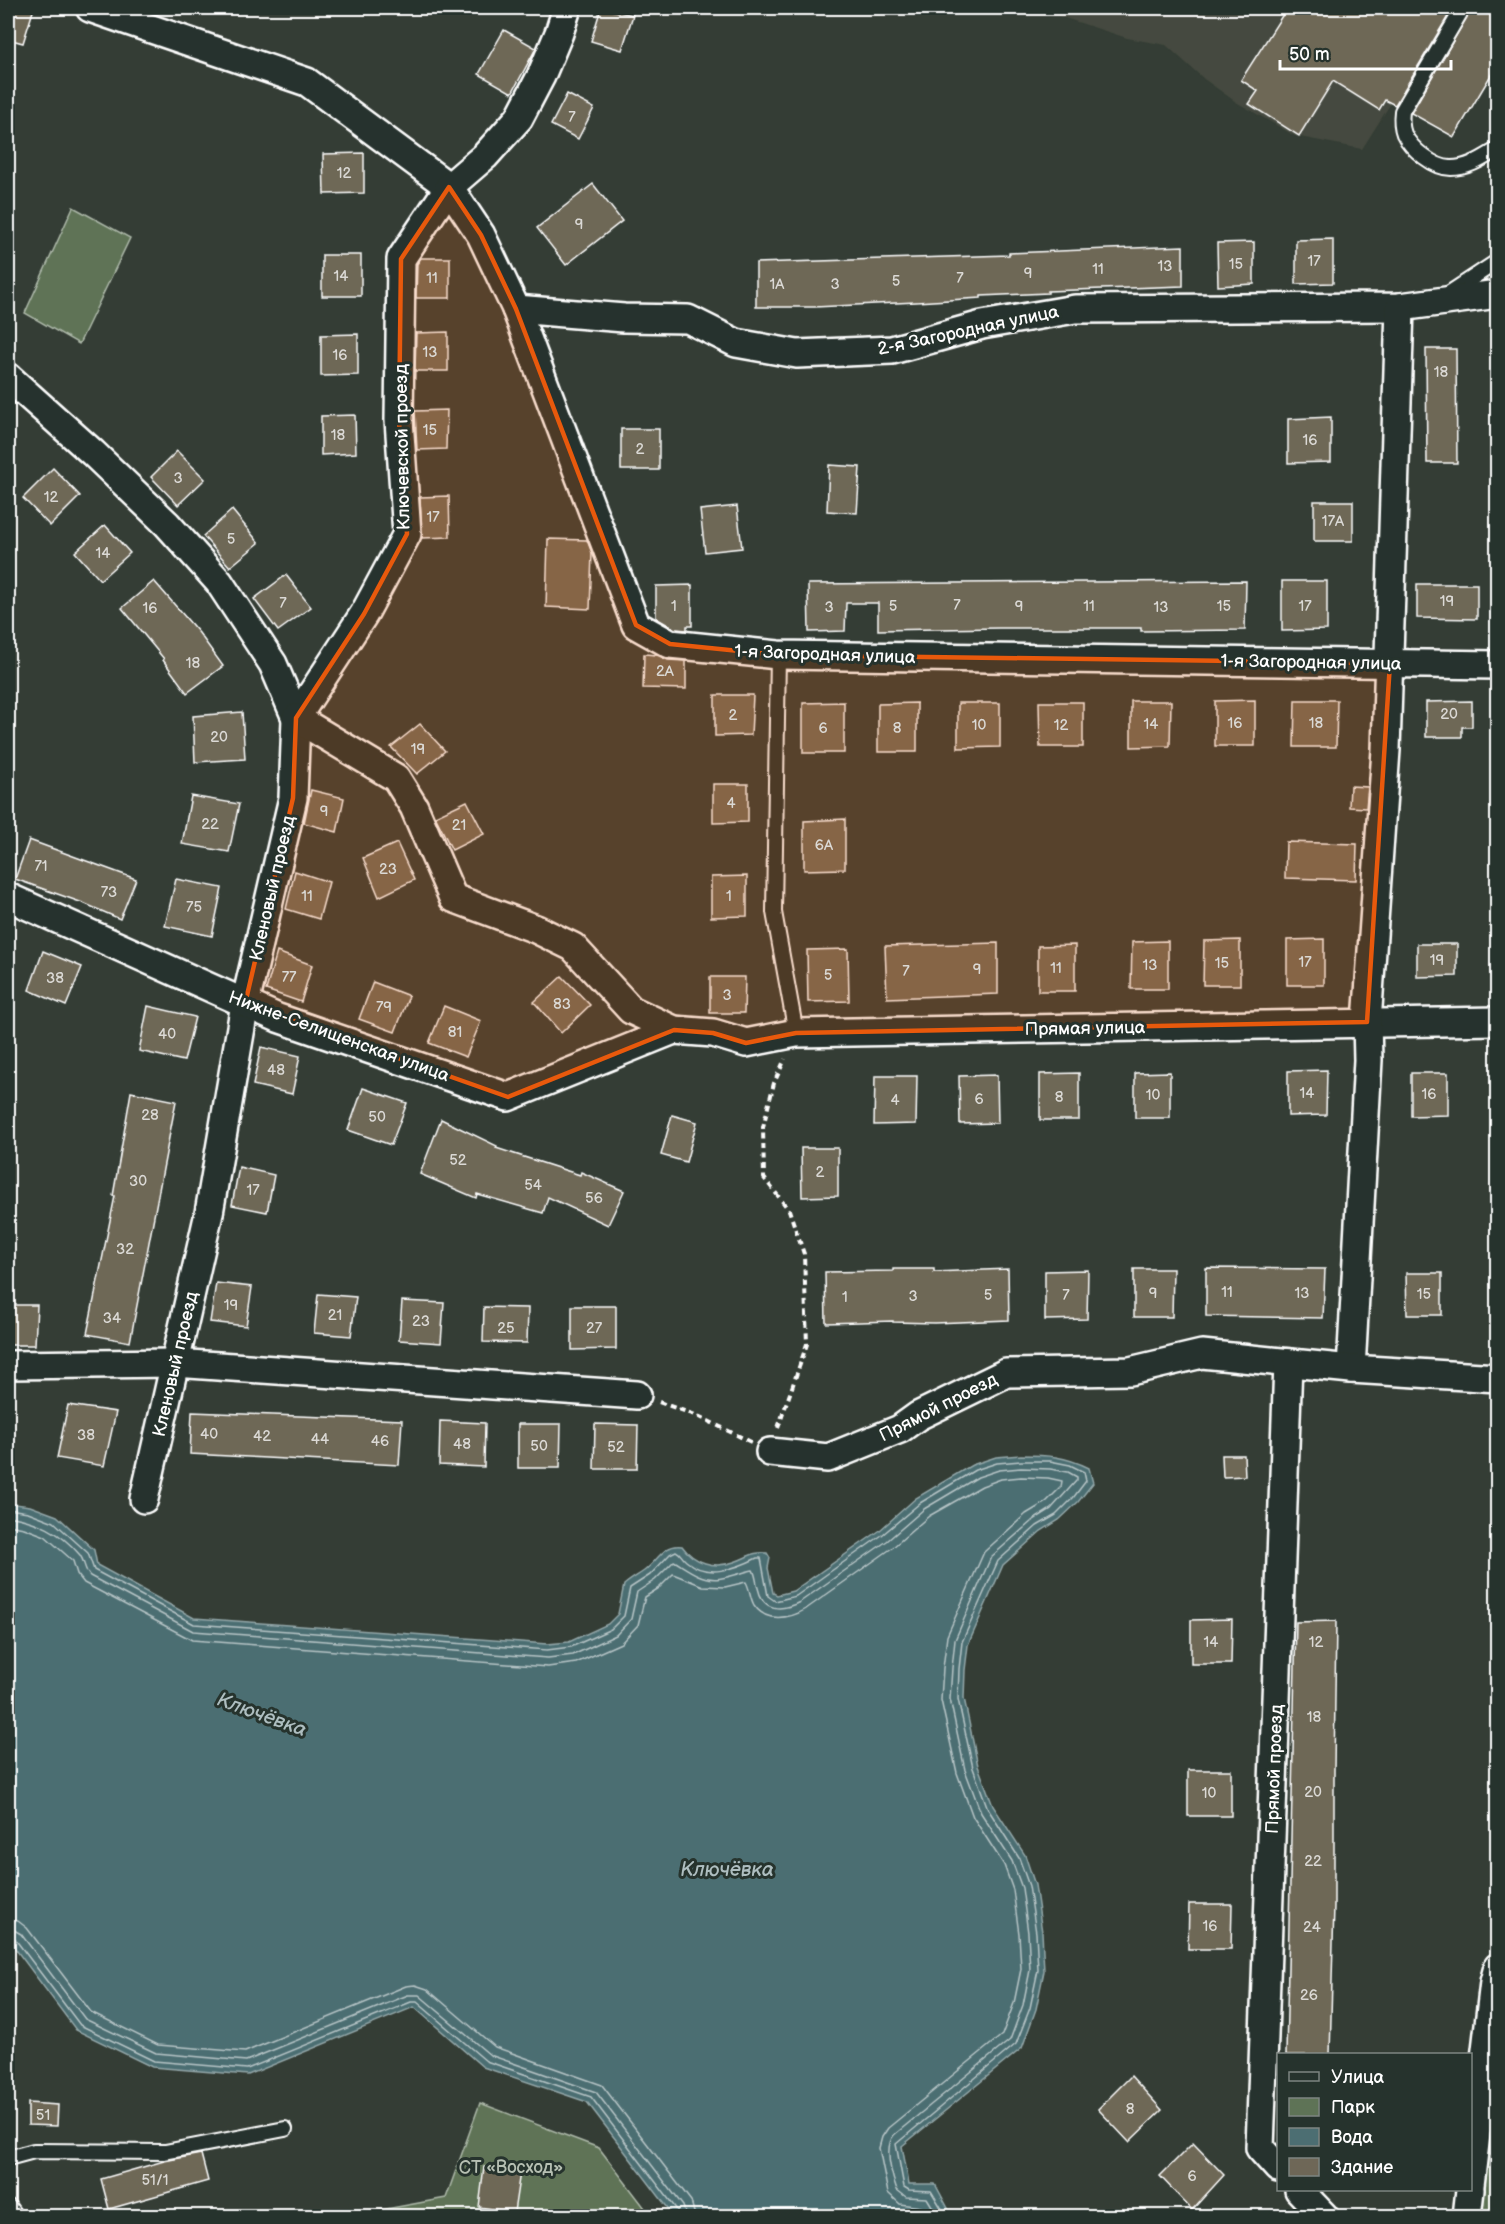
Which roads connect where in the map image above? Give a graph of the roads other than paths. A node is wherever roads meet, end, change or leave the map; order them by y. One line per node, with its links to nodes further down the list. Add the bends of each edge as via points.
1 (90, 8): 5 (street, via 307,82)
2 (567, 8): 5 (street, Ключевской проезд, via 519,118 485,156)
3 (1463, 8): 4 (lane, via 1402,111 1401,124 1415,149 1431,162 1449,168 1468,166)
4 (1497, 149)
5 (448, 188): 10 (street, 1-я Загородная улица, via 481,235); 15 (street, Ключевской проезд, via 400,259 399,420 407,534 364,614)
6 (1497, 261): 8 (lane)
7 (1497, 294): 8 (street, 2-я Загородная улица)
8 (1439, 301): 9 (street, 2-я Загородная улица)
9 (1400, 307): 10 (street, 2-я Загородная улица, via 1075,309 982,325 892,350 797,354 736,343 688,319); 13 (street)
10 (516, 309): 12 (street, 1-я Загородная улица, via 636,626 670,644)
11 (8, 377): 15 (street, Кленовый проезд, via 126,484 219,582 273,664)
12 (778, 655): 13 (street, 1-я Загородная улица); 21 (lane, via 774,912)
13 (1390, 663): 14 (street, 1-я Загородная улица); 19 (street)
14 (1497, 665)
15 (296, 718): 17 (street, Кленовый проезд, via 293,798); 20 (street, via 396,778 414,807 453,898 573,947 631,1010)
16 (8, 897): 17 (street, Нижне-Селищенская улица)
17 (245, 1004): 20 (street, Нижне-Селищенская улица, via 507,1097); 22 (street, Кленовый проезд, via 209,1213)
18 (1497, 1021): 19 (street, Прямая улица)
19 (1367, 1022): 21 (street, Прямая улица); 25 (street, via 1368,1071)
20 (674, 1030): 21 (street, Прямая улица, via 713,1033 746,1043)
21 (796, 1033)
22 (175, 1363): 24 (street); 27 (street); 29 (street, Кленовый проезд)
23 (1288, 1363): 25 (street, Прямой проезд); 28 (street, Прямой проезд, via 1202,1354 1130,1371 1006,1373 918,1416 900,1429 828,1458); 33 (street, Прямой проезд, via 1260,2148)
24 (8, 1365)
25 (1351, 1369): 26 (street, Прямой проезд)
26 (1497, 1378)
27 (637, 1395)
28 (770, 1452)
29 (144, 1499)
30 (1497, 1967): 34 (street)
31 (285, 2129): 32 (lane, via 165,2152 34,2151)
32 (8, 2158)
33 (1277, 2167)
34 (1472, 2168)
35 (1300, 2191): 39 (street)
36 (1470, 2191): 40 (street)
37 (8, 2206): 38 (lane)
38 (15, 2217)
39 (1324, 2217)
40 (1467, 2217)

